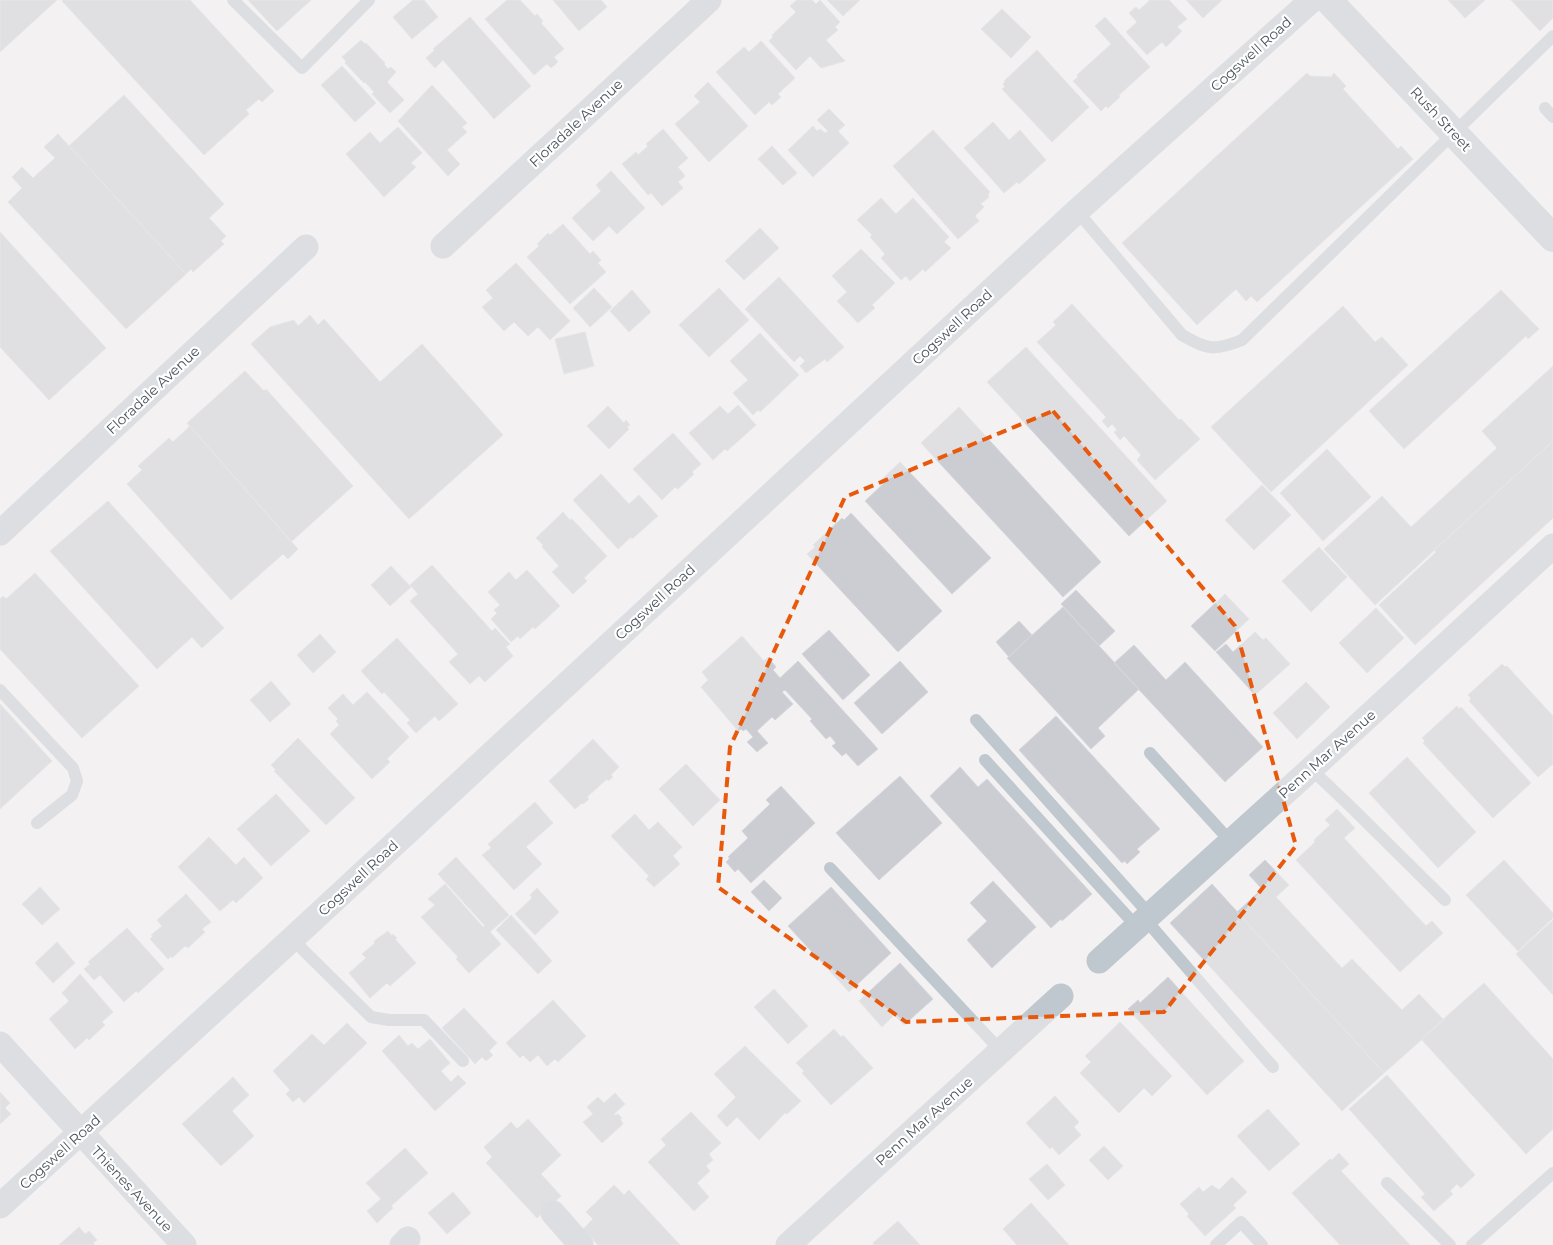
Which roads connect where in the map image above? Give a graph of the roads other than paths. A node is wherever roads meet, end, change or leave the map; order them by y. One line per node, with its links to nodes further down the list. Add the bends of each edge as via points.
1 (233, 0): 2 (lane, via 302,68)
2 (368, 0)
3 (709, 0): 9 (street, Floradale Avenue)
4 (1325, 0): 6 (street, Rush Street); 7 (street, Cogswell Road)
5 (1553, 36): 6 (lane)
6 (1454, 133): 7 (lane, via 1242,340 1222,348 1201,346 1182,335); 8 (street, Rush Street)
7 (1077, 211): 23 (street, Cogswell Road)
8 (1553, 238)
9 (443, 246)
10 (306, 247): 11 (street, Floradale Avenue)
11 (0, 533)
12 (1553, 546): 17 (street, Penn Mar Avenue)
13 (0, 690): 18 (lane, via 73,768 77,781 72,796)
14 (976, 720): 22 (lane)
15 (1150, 753): 19 (lane)
16 (985, 760): 22 (lane)
17 (1311, 770): 19 (street, Penn Mar Avenue); 21 (lane)
18 (37, 823)
19 (1231, 842): 22 (street, Penn Mar Avenue)
20 (830, 868): 27 (lane)
21 (1445, 900)
22 (1144, 920): 24 (street, Penn Mar Avenue); 29 (lane)
23 (292, 939): 28 (lane, via 372,1017 424,1020); 30 (street, Cogswell Road)
24 (1099, 961)
25 (1061, 996): 27 (street, Penn Mar Avenue)
26 (0, 1044): 30 (street, Thienes Avenue)
27 (1001, 1051): 37 (street, Penn Mar Avenue)
28 (463, 1061)
29 (1273, 1067)
30 (80, 1133): 33 (street, Cogswell Road); 35 (street, Thienes Avenue)
31 (1553, 1174): 41 (lane)
32 (1387, 1183): 40 (lane)
33 (0, 1206)
34 (553, 1213): 36 (street)
35 (184, 1245)
36 (581, 1245)
37 (788, 1245)
38 (1216, 1245): 39 (lane, via 1241,1222)
39 (1262, 1245)
40 (1450, 1245)
41 (1472, 1245)

